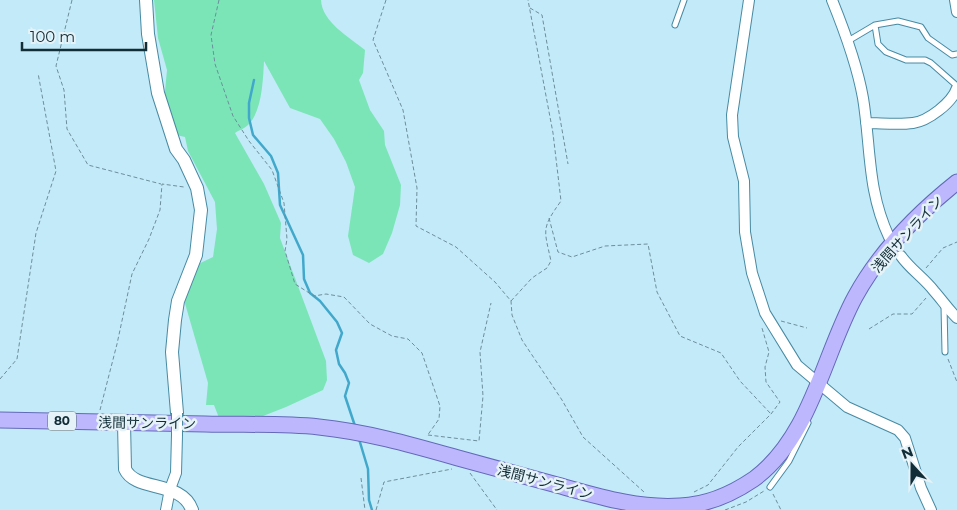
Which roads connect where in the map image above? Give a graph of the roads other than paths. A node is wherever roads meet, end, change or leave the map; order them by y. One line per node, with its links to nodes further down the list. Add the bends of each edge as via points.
1 (146, 0): 20 (street, via 158,93 176,149 198,188 201,210 196,254 178,301 172,352)
2 (684, 0): 7 (lane)
3 (749, 0): 19 (street, via 732,115 732,137 744,181 745,232 752,273 766,315 797,365)
4 (832, 0): 9 (street)
5 (954, 0): 6 (street)
6 (957, 12)
7 (675, 25)
8 (875, 25): 9 (lane); 10 (lane, via 898,21 921,27 928,38 952,56); 11 (lane, via 878,44 886,52 906,60 931,63)
9 (848, 40): 12 (street, via 855,60)
10 (957, 54)
11 (957, 87): 12 (street, via 954,97 934,114 914,123)
12 (866, 123): 14 (street, via 875,200)
13 (957, 182): 19 (main road, 浅間サンライン / 80, via 889,248 855,296)
14 (889, 237)
15 (901, 256): 16 (street)
16 (944, 306): 17 (street); 18 (lane)
17 (957, 318)
18 (945, 352)
19 (820, 389): 23 (main road, 浅間サンライン / 80, via 789,442 755,478 733,492 688,506 652,506 589,494 424,441 318,427); 28 (street, via 848,407 898,430 905,438)
20 (177, 413): 25 (street, bridge, via 176,473)
21 (0, 420): 23 (main road, 浅間サンライン / 80)
22 (809, 421): 24 (lane)
23 (124, 422): 25 (street, via 127,475 133,480)
24 (770, 487)
25 (170, 489): 26 (street); 27 (street)
26 (166, 510)
27 (192, 510)
28 (931, 510)

